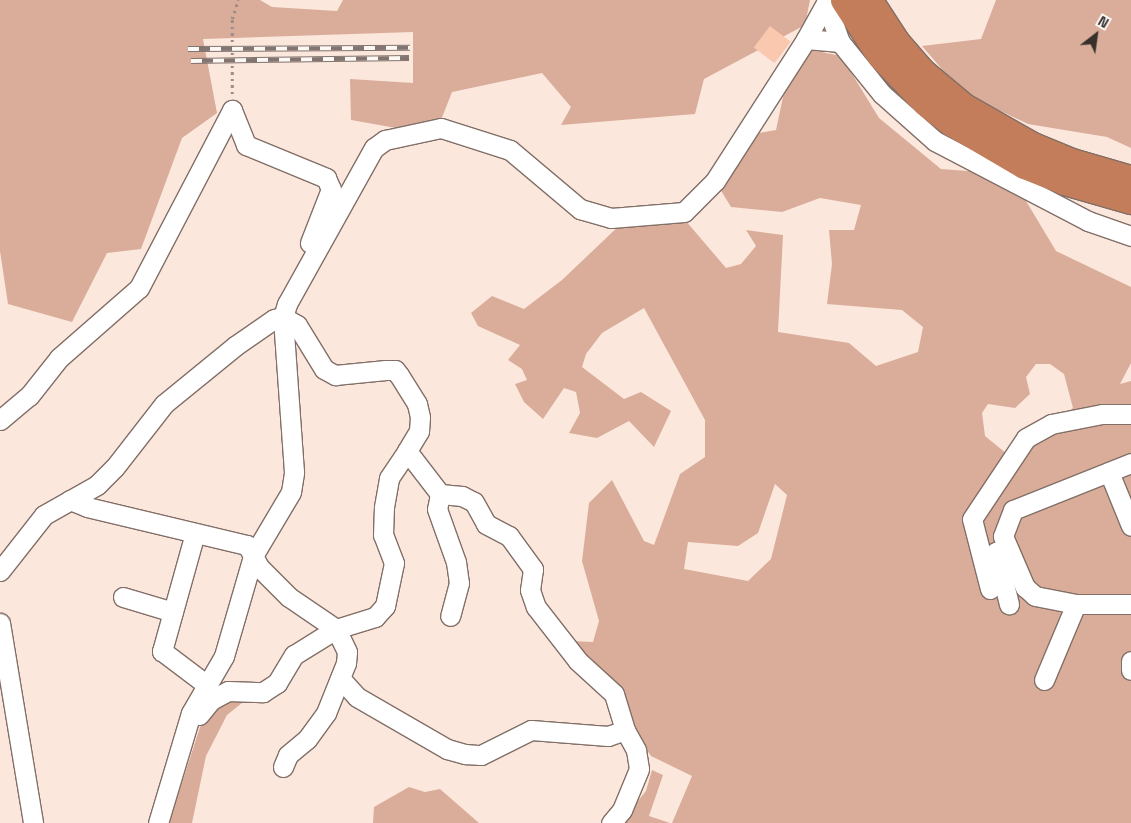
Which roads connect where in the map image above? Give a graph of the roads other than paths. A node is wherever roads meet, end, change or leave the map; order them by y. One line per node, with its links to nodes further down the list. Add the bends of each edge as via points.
1 (845, 0): 6 (highway, via 881,55 927,103 953,123 1025,165 1065,181)
2 (868, 0): 5 (highway, via 896,43 921,72 964,108 1033,147 1072,163)
3 (806, 39): 4 (street); 4 (street, via 826,3); 8 (street, via 715,181 684,212 611,218 580,209 510,150 441,128 385,140 374,148)
4 (840, 42): 7 (street, via 882,94 934,141 1033,195 1088,221)
5 (1131, 180)
6 (1131, 200)
7 (1131, 236)
8 (314, 255): 9 (street); 11 (street, via 309,246 330,189 326,178 246,145 232,110 139,288 59,358 29,396)
9 (283, 317): 12 (street, via 296,325 324,369 335,375 395,370 417,404 420,417 419,431); 16 (street, via 266,325 164,404 97,485); 20 (street, via 294,472 292,492)
10 (1131, 414): 22 (street, via 1102,414 1051,424 1026,438 972,519)
11 (0, 420)
12 (408, 452): 15 (street); 30 (street, via 389,478 384,507 383,536 394,563 385,606 375,617)
13 (1131, 463): 14 (street)
14 (1110, 472): 17 (street); 19 (street, via 1013,510 1003,536)
15 (440, 494): 28 (street, via 437,509 456,562 459,583); 37 (street, via 462,496 474,502 486,524 509,536 533,569 530,590 536,607 578,661 614,694)
16 (70, 500): 18 (street); 21 (street, via 44,515)
17 (1131, 526)
18 (195, 533): 20 (street, via 247,546); 27 (street)
19 (1007, 547): 24 (street, via 996,552); 25 (street, via 1025,587 1035,596)
20 (253, 556): 30 (street, via 289,597); 35 (street, via 224,656)
21 (0, 571)
22 (990, 589)
23 (123, 597): 27 (street)
24 (1009, 604)
25 (1076, 604): 26 (street); 34 (street)
26 (1131, 604)
27 (173, 612): 35 (street, via 162,651)
28 (450, 616)
29 (0, 623): 39 (street)
30 (336, 629): 33 (street, via 347,652); 36 (street, via 294,655 278,683 263,692 228,691 211,700 192,727)
31 (1131, 662): 32 (street)
32 (1131, 670)
33 (340, 678): 37 (street, via 358,697 447,748 465,754 481,755 531,730 608,736); 38 (street, via 326,713 307,740 288,755)
34 (1044, 680)
35 (207, 685): 36 (street)
36 (187, 727): 40 (street)
37 (625, 730): 41 (street, via 636,750 639,769 622,810)
38 (283, 767)
39 (33, 823)
40 (158, 823)
41 (611, 823)

